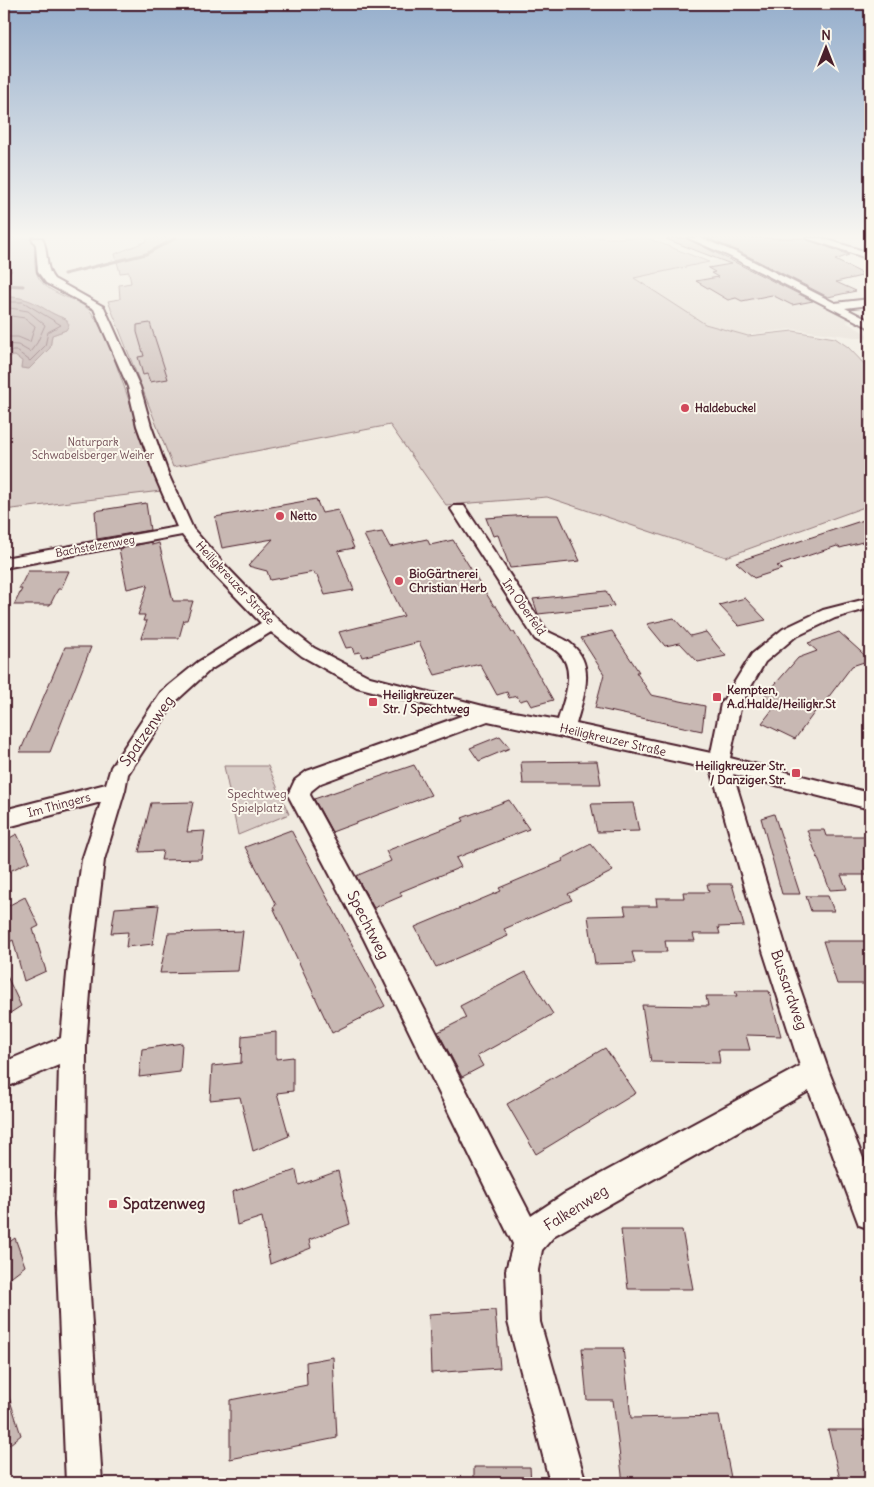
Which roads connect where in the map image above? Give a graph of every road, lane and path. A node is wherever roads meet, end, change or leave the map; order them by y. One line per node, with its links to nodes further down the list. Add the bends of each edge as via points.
1 (99, 307): 5 (street, Heiligkreuzer Straße, via 130,379 162,476)
2 (838, 307): 3 (street)
3 (870, 325)
4 (458, 509): 10 (street, Im Oberfeld, via 541,635 573,655 579,676)
5 (186, 530): 6 (street, Bachstelzenweg); 8 (street, Heiligkreuzer Straße)
6 (4, 563)
7 (870, 603): 11 (street, via 829,614 789,633 758,658 731,704)
8 (272, 624): 9 (street, Heiligkreuzer Straße, via 308,652 364,682); 12 (street, Spatzenweg, via 204,666 168,697 118,773)
9 (487, 714): 10 (street, Heiligkreuzer Straße); 19 (street, Spechtweg, via 314,777 302,786 299,795 372,931)
10 (565, 729): 11 (street, Heiligkreuzer Straße)
11 (719, 763): 13 (street, Heiligkreuzer Straße); 16 (street, Bussardweg)
12 (115, 790): 14 (street, Im Thingers); 15 (street, Spatzenweg, via 93,860)
13 (870, 801)
14 (4, 819)
15 (74, 1046): 17 (street); 20 (street, Spatzenweg, via 70,1216)
16 (816, 1072): 18 (street, Bussardweg); 19 (street, Falkenweg, via 575,1205 544,1224)
17 (4, 1075)
18 (870, 1214)
19 (529, 1243): 21 (street, Falkenweg, via 522,1270 524,1322)
20 (84, 1483)
21 (568, 1483)

